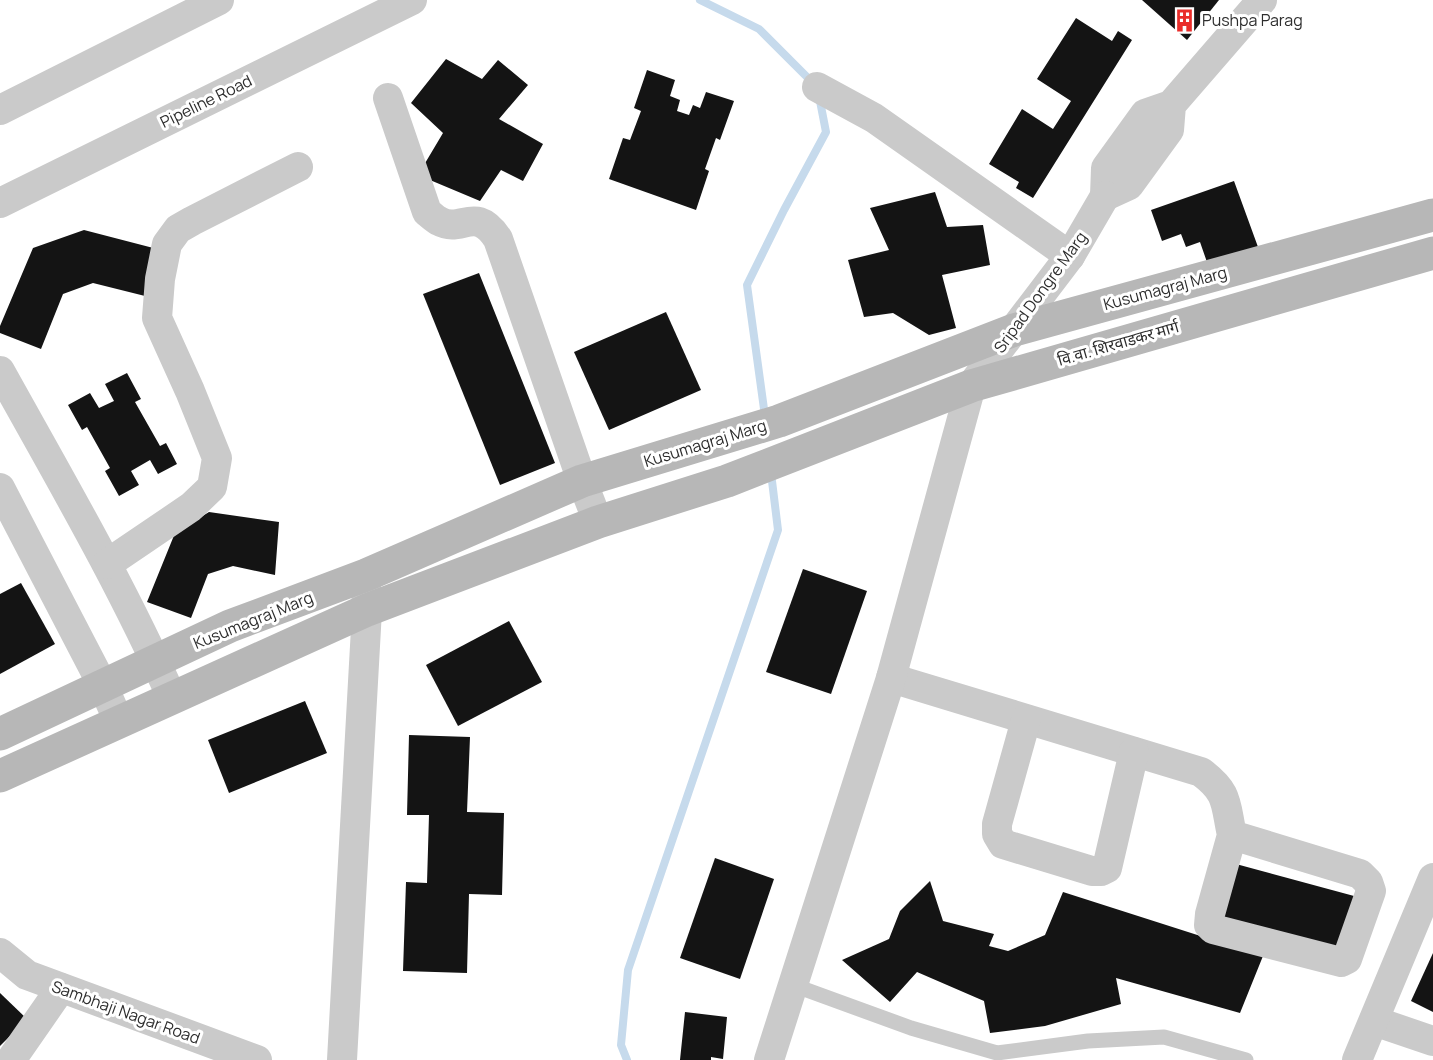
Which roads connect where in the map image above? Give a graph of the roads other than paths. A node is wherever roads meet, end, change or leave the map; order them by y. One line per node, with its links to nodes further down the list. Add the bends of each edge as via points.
1 (219, 0): 6 (street)
2 (412, 0): 8 (street, Pipeline Road)
3 (1262, 0): 11 (street, Sripad Dongre Marg, via 1171,105 1169,130 1129,185 1105,196)
4 (817, 87): 11 (street, via 874,118)
5 (388, 99): 15 (street, via 428,212 440,223 475,220 490,227 498,239)
6 (0, 110)
7 (298, 167): 18 (street, via 178,229 167,243 157,318 217,458 212,487 191,507)
8 (0, 203)
9 (1433, 215): 12 (street, Kusumagraj Marg)
10 (1433, 253): 14 (street, वि.वा. शिरवाडकर मार्ग)
11 (1070, 256): 12 (street, Sripad Dongre Marg)
12 (1014, 330): 14 (street, Sripad Dongre Marg); 15 (street, Kusumagraj Marg, via 778,421)
13 (0, 371): 18 (street)
14 (971, 386): 17 (street, वि.वा. शिरवाडकर मार्ग, via 728,481); 22 (street)
15 (582, 481): 17 (street); 19 (street, Kusumagraj Marg)
16 (0, 488): 23 (street)
17 (598, 522): 20 (street)
18 (107, 564): 21 (street)
19 (366, 575): 20 (street); 21 (street, Kusumagraj Marg, via 230,626)
20 (367, 610): 24 (street); 39 (street)
21 (156, 662): 23 (street, Kusumagraj Marg); 24 (street)
22 (891, 678): 26 (street); 33 (street)
23 (103, 686): 25 (street); 27 (street, Kusumagraj Marg)
24 (172, 698): 25 (street)
25 (119, 722): 29 (street)
26 (1023, 730): 28 (street); 28 (street, via 997,824 998,834 1003,844 1092,871 1107,868)
27 (0, 734)
28 (1132, 761): 30 (street, via 1201,772 1216,783 1224,794)
29 (0, 776)
30 (1232, 835): 30 (street, via 1360,874 1368,882 1371,891 1347,959 1341,962 1209,925)
31 (1433, 878): 35 (street)
32 (0, 953): 34 (street, Sambhaji Nagar Road, via 27,975)
33 (793, 985): 40 (street); 41 (lane, via 911,1028 998,1053 1088,1041 1164,1037)
34 (62, 988): 37 (street); 38 (street, Sambhaji Nagar Road)
35 (1374, 1021): 36 (street); 42 (street)
36 (1433, 1041)
37 (11, 1060)
38 (257, 1060)
39 (342, 1060)
40 (769, 1060)
41 (1246, 1060)
42 (1358, 1060)

